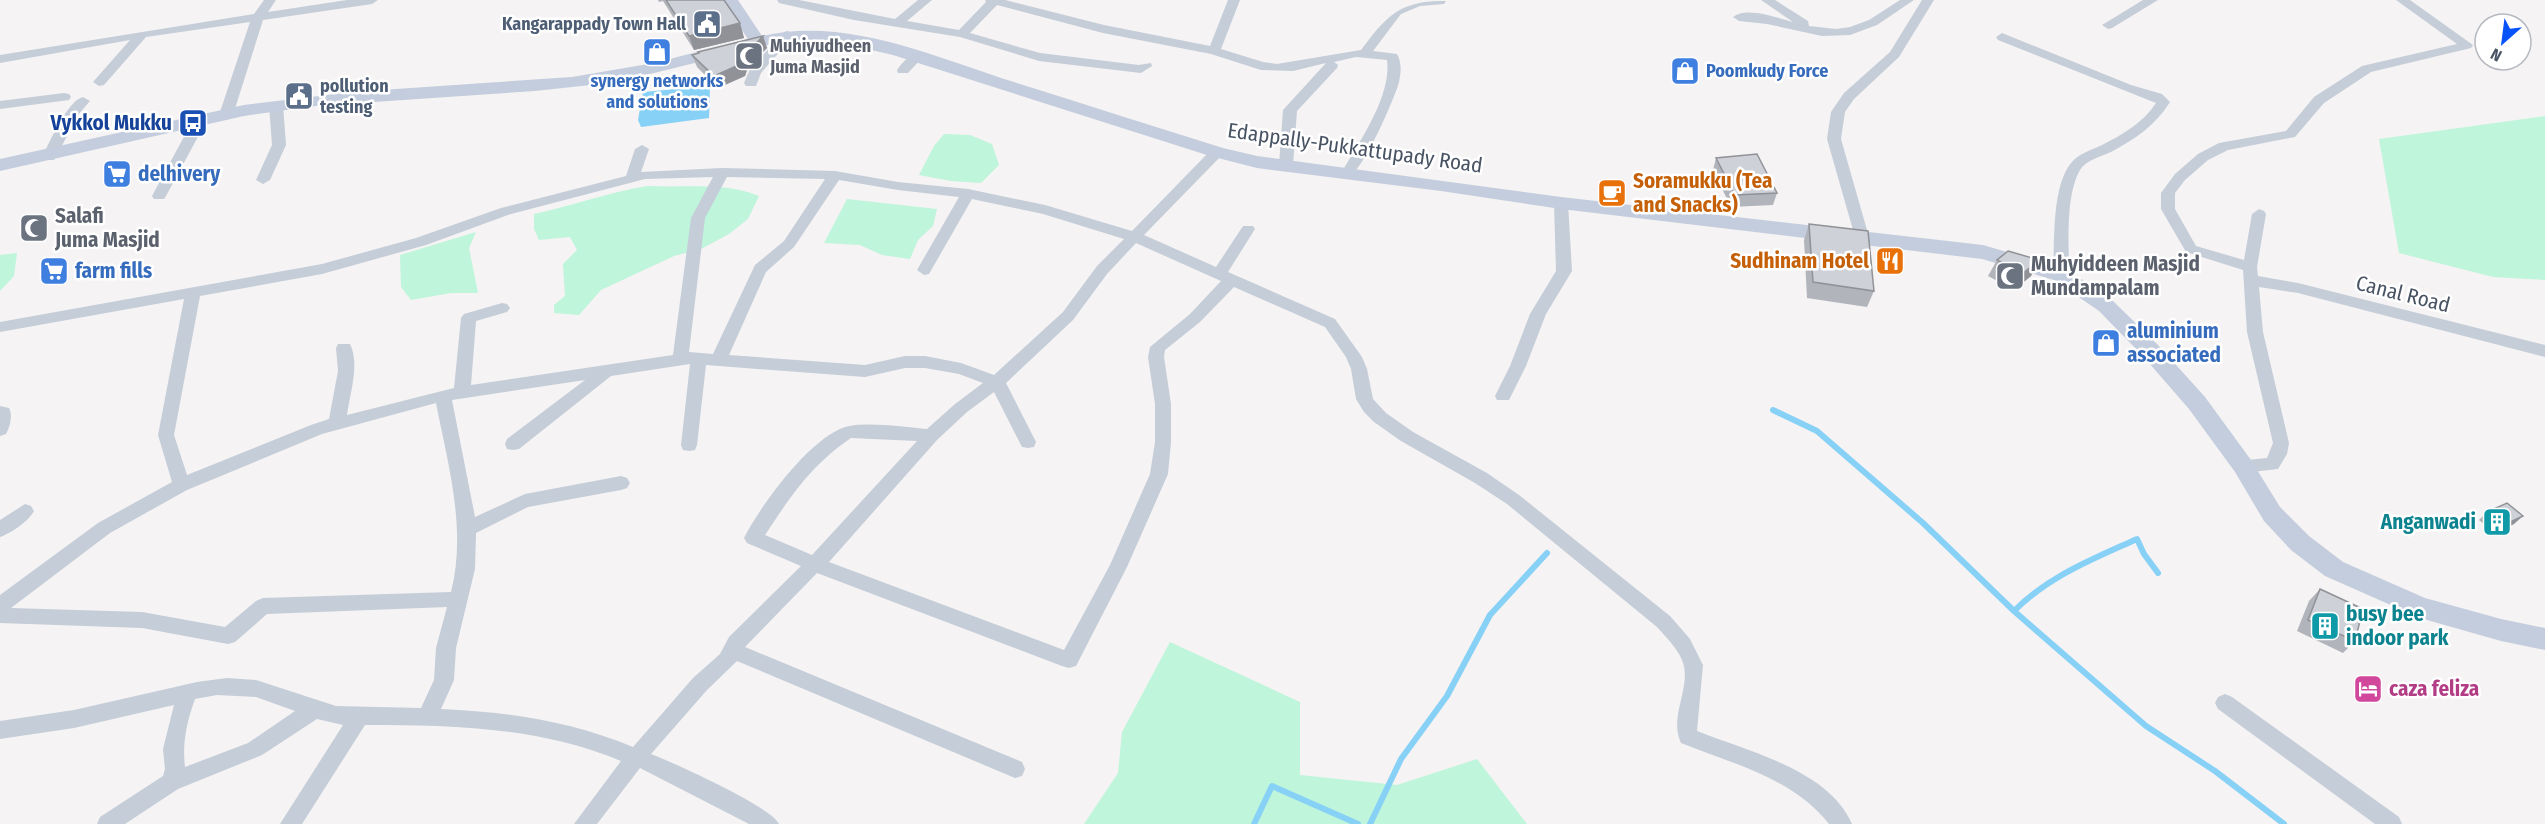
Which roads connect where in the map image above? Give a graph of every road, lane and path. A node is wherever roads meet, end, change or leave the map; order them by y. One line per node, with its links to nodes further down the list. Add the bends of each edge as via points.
1 (270, 0): 14 (street)
2 (372, 0): 14 (street)
3 (730, 0): 23 (main road)
4 (783, 0): 16 (street)
5 (927, 0): 16 (street)
6 (993, 0): 20 (street); 24 (street, via 1103,29)
7 (1234, 0): 24 (street)
8 (1767, 0): 18 (street)
9 (1908, 0): 18 (street, via 1864,27)
10 (2152, 0): 17 (street)
11 (2402, 0): 55 (street, Canal Road, via 2467,45 2367,69 2319,100 2290,134 2224,146 2203,157 2168,193 2168,209 2191,249)
12 (1931, 1): 53 (street, via 1895,54 1849,96 1838,112 1834,139)
13 (1440, 2): 25 (street, via 1418,3 1397,11)
14 (258, 17): 19 (street); 35 (street)
15 (1739, 17): 18 (street, via 1759,16)
16 (896, 24): 20 (street)
17 (2108, 25)
18 (1818, 32)
19 (142, 34): 26 (street); 29 (street)
20 (962, 34): 28 (street, via 1039,57 1141,69)
21 (788, 35): 23 (main road, Edappally-Pukkattupady Road); 30 (street, via 755,72); 38 (main road, Edappally-Pukkattupady Road, via 845,38 910,64)
22 (2002, 37): 56 (street, via 2163,102 2143,125 2083,158 2072,170)
23 (758, 42): 34 (main road, Edappally-Pukkattupady Road, via 640,72 571,82)
24 (1214, 51): 25 (street, via 1277,68)
25 (1365, 53): 43 (street, via 1393,57 1396,64 1384,108)
26 (0, 58)
27 (1332, 65): 41 (street, via 1290,110)
28 (1146, 66)
29 (99, 82)
30 (751, 83)
31 (64, 96): 33 (street)
32 (83, 101): 39 (street)
33 (0, 105)
34 (276, 105): 35 (main road, Edappally-Pukkattupady Road); 46 (street, via 279,144)
35 (226, 115): 36 (main road, Edappally-Pukkattupady Road)
36 (200, 120): 39 (main road, Edappally-Pukkattupady Road); 48 (street)
37 (642, 149): 45 (street)
38 (1217, 152): 41 (main road, Edappally-Pukkattupady Road); 52 (street)
39 (49, 157): 40 (main road, Edappally-Pukkattupady Road)
40 (0, 165)
41 (1286, 165): 43 (main road, Edappally-Pukkattupady Road)
42 (722, 172): 44 (street); 45 (street); 64 (street, via 698,218)
43 (1349, 172): 49 (main road, Edappally-Pukkattupady Road)
44 (835, 175): 47 (street); 65 (street, via 789,244 760,269)
45 (632, 178): 58 (street, via 506,211 421,242 322,269)
46 (263, 180)
47 (968, 194): 52 (street, via 1045,210); 54 (street)
48 (159, 196)
49 (1561, 203): 53 (main road, Edappally-Pukkattupady Road); 70 (street, via 1564,271 1538,314)
50 (2259, 214): 55 (street)
51 (1248, 229): 57 (street)
52 (1135, 237): 57 (street); 67 (street, via 1102,270 1068,316)
53 (1862, 237): 56 (main road, Edappally-Pukkattupady Road, via 1983,252)
54 (924, 270)
55 (2250, 273): 62 (street, Canal Road); 78 (street, via 2255,332 2282,443 2272,464)
56 (2061, 275): 78 (main road, Edappally-Pukkattupady Road, via 2106,306 2150,350 2197,403)
57 (1225, 277): 84 (street, via 1195,318 1158,347 1155,357 1163,404 1159,474 1118,567 1069,660); 103 (street, via 1330,323 1360,370 1361,393 1369,407 1556,531 1679,637 1692,660 1685,727 1689,737 1802,783 1825,802)
58 (193, 294): 60 (street); 80 (street, via 166,435)
59 (502, 308): 68 (street, via 469,318)
60 (0, 327)
61 (344, 348): 72 (street, via 346,371)
62 (2545, 351)
63 (699, 358): 64 (street); 65 (street); 77 (street)
64 (680, 359): 66 (street)
65 (719, 359): 67 (street, via 865,371 925,362)
66 (605, 372): 68 (street); 76 (street)
67 (998, 382): 74 (street); 75 (street)
68 (462, 392): 69 (street)
69 (443, 396): 72 (street); 82 (street)
70 (1503, 396)
71 (0, 412): 73 (street, via 3,411)
72 (337, 423): 80 (street)
73 (0, 430)
74 (931, 436): 84 (street); 84 (street, via 848,432 822,449 793,479 753,538)
75 (1028, 442)
76 (513, 444)
77 (689, 445)
78 (2243, 466): 88 (main road, Edappally-Pukkattupady Road, via 2272,514 2300,543 2334,569 2420,607)
79 (621, 483): 82 (street, via 525,501)
80 (181, 485): 86 (street, via 104,528)
81 (25, 511): 83 (street)
82 (467, 529): 85 (street, via 466,569)
83 (0, 530)
84 (816, 565): 89 (street, via 775,602 736,643)
85 (459, 599): 87 (street, via 262,606 228,636 142,620); 94 (street, via 446,648 444,680)
86 (0, 605)
87 (0, 615)
88 (2545, 639)
89 (734, 651): 96 (street); 97 (street)
90 (188, 693): 92 (street, via 228,686 249,688 274,693); 95 (street); 98 (street, via 173,749 175,769)
91 (2225, 703): 104 (street)
92 (314, 710): 93 (street); 98 (street, via 255,750)
93 (360, 716): 94 (street); 100 (street)
94 (427, 717): 96 (street, via 523,725 580,738)
95 (0, 730)
96 (636, 759): 101 (street); 102 (street, via 720,796)
97 (1015, 769)
98 (171, 782): 99 (street)
99 (107, 824)
100 (290, 824)
101 (584, 824)
102 (769, 824)
103 (1842, 824)
104 (2392, 824)

